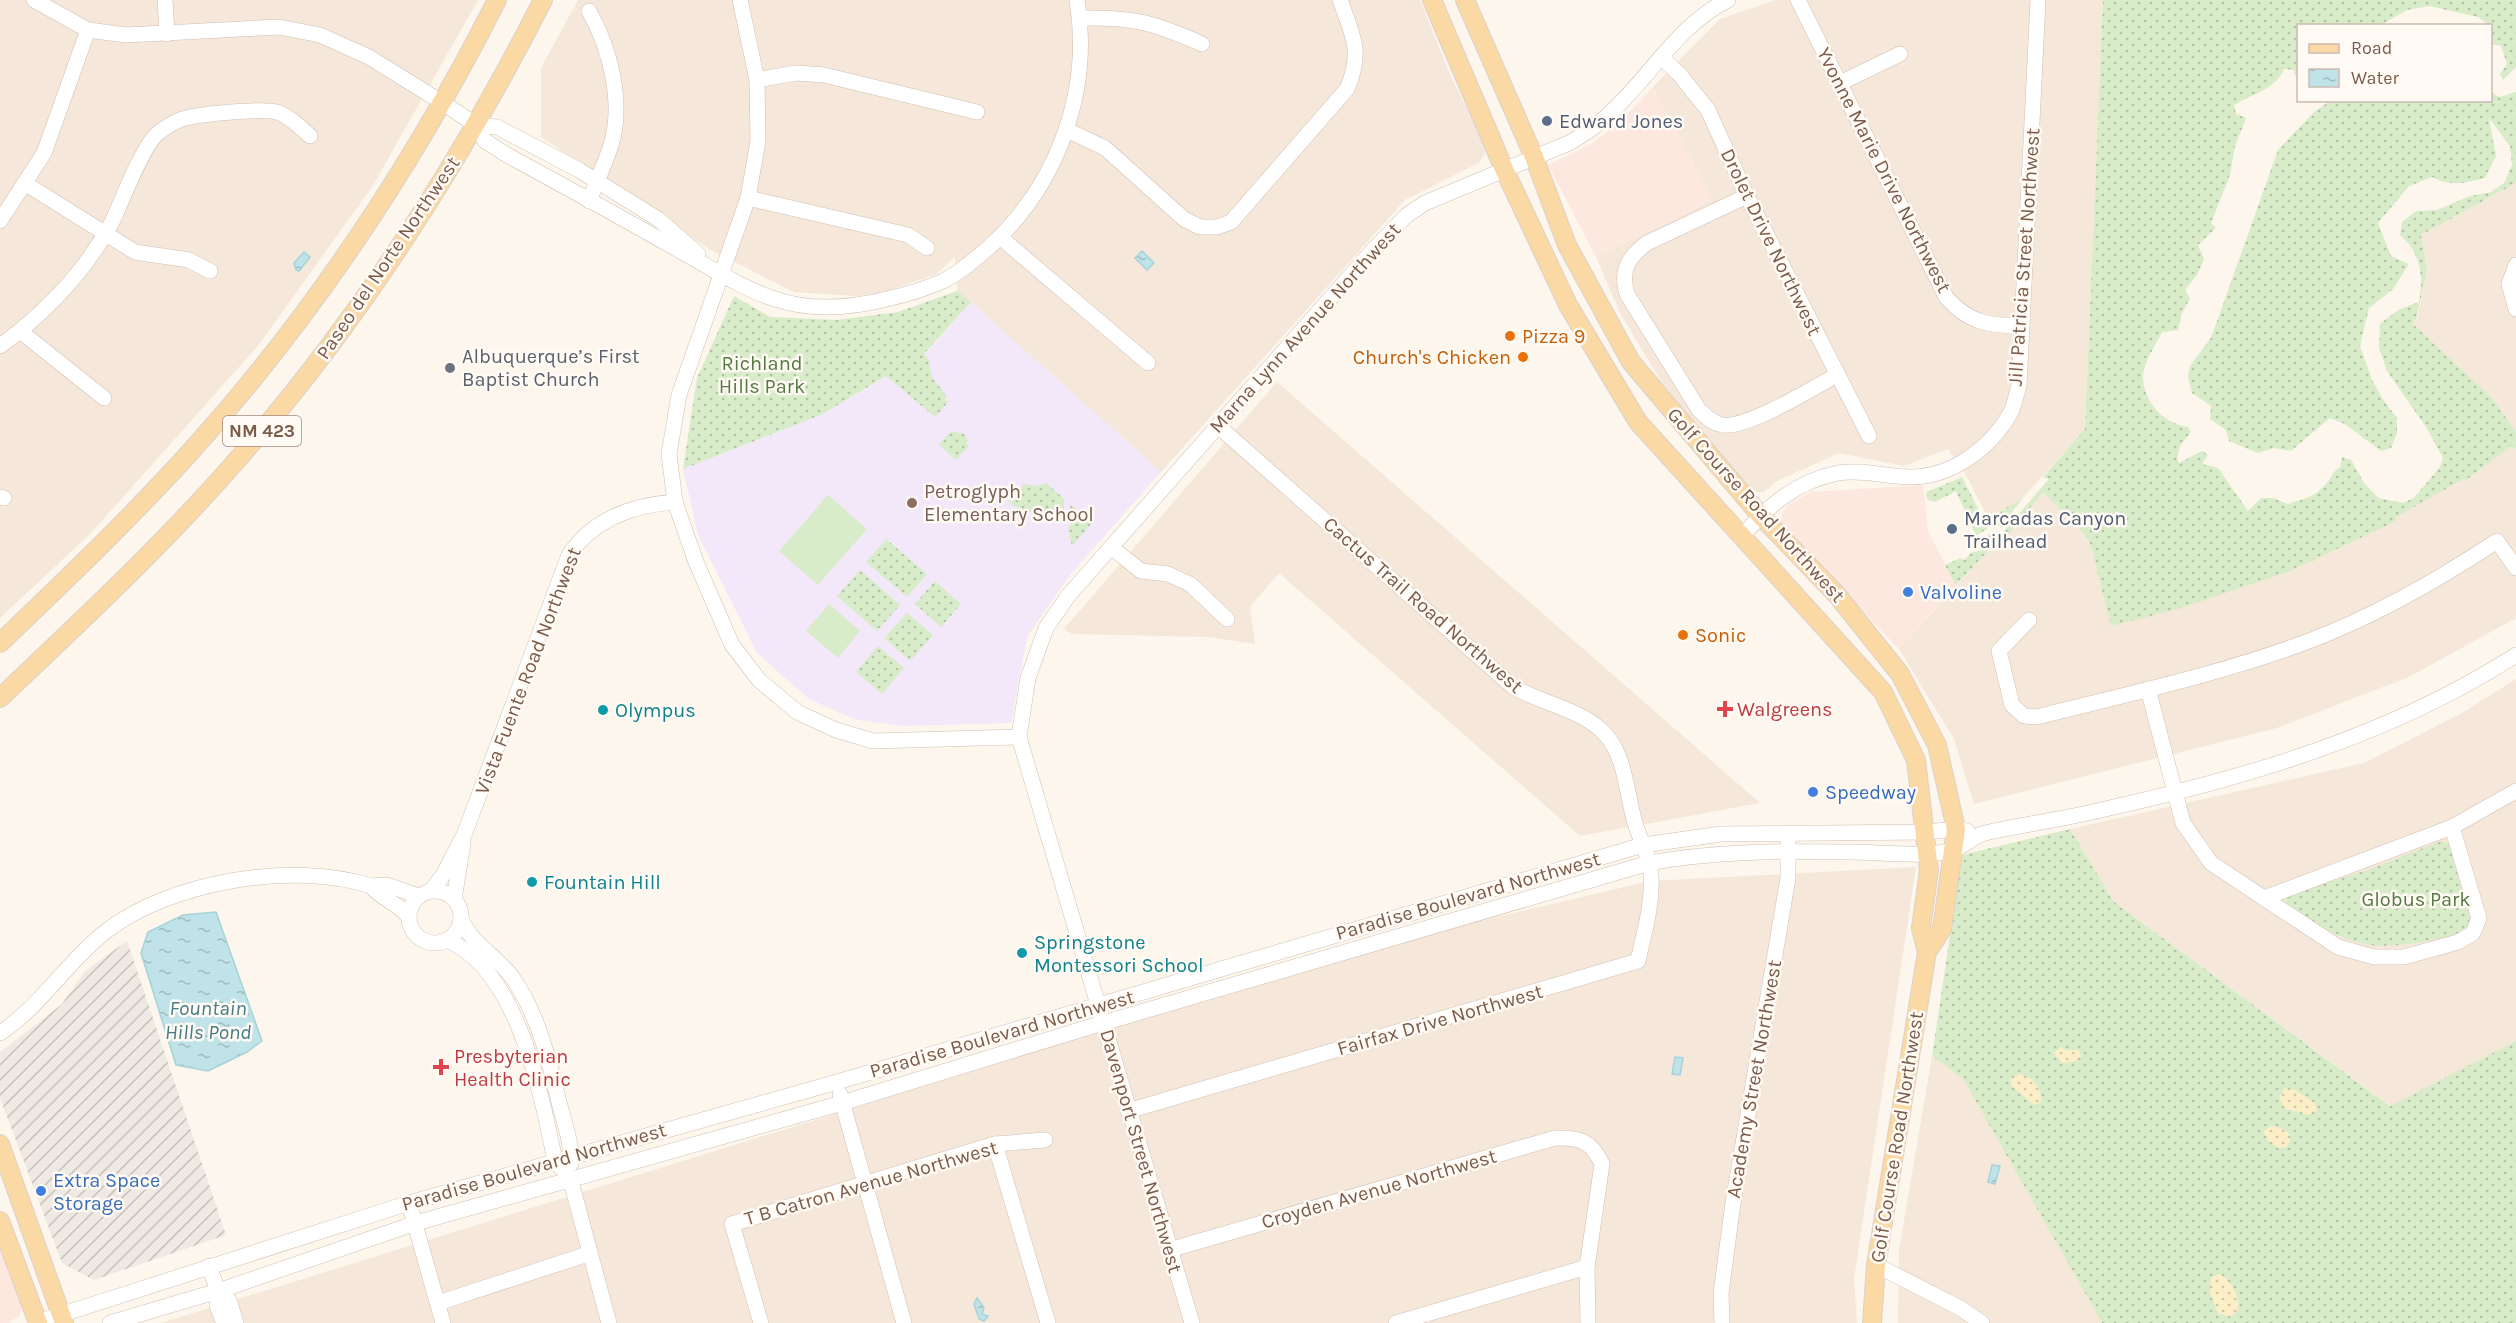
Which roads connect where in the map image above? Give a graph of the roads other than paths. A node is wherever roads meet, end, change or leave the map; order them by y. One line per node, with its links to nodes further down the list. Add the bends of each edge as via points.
1 (34, 0): 15 (street)
2 (165, 0): 16 (street)
3 (497, 0): 22 (main road, Paseo del Norte Northwest / NM 423)
4 (543, 0): 24 (main road, Paseo del Norte Northwest / NM 423)
5 (740, 0): 20 (street)
6 (1077, 0): 14 (street)
7 (1340, 0): 25 (street, via 1358,49 1356,69 1347,89 1231,222 1200,227 1184,219 1105,148)
8 (1432, 0): 28 (main road, Golf Course Road Northwest)
9 (1465, 0): 27 (main road, Golf Course Road Northwest)
10 (1728, 0): 19 (street, Marna Lynn Avenue Northwest, via 1688,28)
11 (1798, 0): 21 (street, Yvonne Marie Drive Northwest)
12 (2038, 0): 42 (street, Jill Patricia Street Northwest)
13 (589, 11): 29 (street, via 602,34 617,116 612,144)
14 (1080, 18): 17 (street, via 1125,17 1160,25); 25 (street, via 1078,85)
15 (88, 30): 16 (street, via 126,35); 30 (street, via 44,153)
16 (167, 34): 22 (street, via 279,27 320,35 369,57)
17 (1202, 44)
18 (1900, 54): 21 (street)
19 (1661, 57): 27 (street, Marna Lynn Avenue Northwest, via 1627,97 1590,130); 31 (street, Drolet Drive Northwest, via 1708,110)
20 (757, 80): 23 (street, via 796,74 824,75); 32 (street, via 758,141)
21 (1840, 83): 42 (street, Yvonne Marie Drive Northwest, via 1946,297 1981,323)
22 (443, 104): 24 (street); 57 (main road, Paseo del Norte Northwest / NM 423, via 350,250 252,380 125,523)
23 (977, 112)
24 (476, 125): 29 (street, via 497,127); 33 (street, via 485,141); 60 (main road, Paseo del Norte Northwest / NM 423, via 370,291 283,406 170,533)
25 (1067, 130): 36 (street, via 1051,166 1026,206)
26 (310, 136): 35 (street, via 277,112 186,118 171,124 156,134 145,150)
27 (1534, 158): 28 (street, Marna Lynn Avenue Northwest); 51 (main road, Golf Course Road Northwest, via 1567,245 1631,362)
28 (1504, 170): 48 (street, Marna Lynn Avenue Northwest, via 1425,203 1407,215); 52 (main road, Golf Course Road Northwest, via 1568,305 1638,422)
29 (597, 181): 33 (street); 40 (street, via 658,219)
30 (26, 184): 34 (street); 35 (street)
31 (1747, 196): 46 (street, Drolet Drive Northwest); 46 (street, via 1634,252 1626,264 1623,280 1627,294 1699,410 1710,420 1721,424 1746,422)
32 (748, 198): 37 (street, via 908,235); 40 (street)
33 (589, 201): 40 (street)
34 (0, 221)
35 (105, 235): 39 (street, via 135,252 189,260); 43 (street, via 71,282)
36 (1000, 237): 40 (street, via 944,280 861,306 814,306 775,299); 45 (street)
37 (927, 248)
38 (2516, 265): 41 (street, via 2509,284)
39 (210, 271)
40 (721, 273): 50 (street, via 678,399 669,453)
41 (2516, 309)
42 (2022, 326): 51 (street, Jill Patricia Street Northwest, via 2019,386 2011,411 1995,435 1972,456 1933,474 1914,477 1866,471 1816,479 1794,489)
43 (20, 331): 44 (street); 47 (street)
44 (0, 346)
45 (1148, 363)
46 (1837, 375): 49 (street, Drolet Drive Northwest)
47 (104, 398)
48 (1218, 426): 53 (street, Marna Lynn Avenue Northwest); 70 (street, Cactus Trail Road Northwest, via 1512,686 1580,716 1602,731 1614,748)
49 (1869, 436)
50 (675, 502): 61 (street, via 732,645 759,680 797,712 873,741); 69 (street, Vista Fuente Road Northwest, via 656,503 607,519 580,538 569,555)
51 (1760, 515): 52 (street, Jill Patricia Street Northwest); 65 (main road, Golf Course Road Northwest, via 1837,596 1900,674 1937,746)
52 (1741, 538): 66 (main road, Golf Course Road Northwest, via 1884,692 1916,760)
53 (1111, 547): 55 (street, via 1141,571 1168,574 1190,584); 61 (street, Marna Lynn Avenue Northwest, via 1046,628 1028,678)
54 (2516, 568): 59 (street, via 2497,541 2453,570 2310,641)
55 (1227, 619)
56 (2029, 620): 59 (street, via 1999,651 2012,705 2024,716 2037,717)
57 (0, 643)
58 (2516, 655): 63 (street, Paradise Boulevard Northwest, via 2382,726 2309,754)
59 (2148, 688): 63 (street)
60 (0, 698)
61 (1019, 737): 91 (street, Davenport Street Northwest)
62 (2516, 791): 64 (street)
63 (2174, 793): 68 (street, Paradise Boulevard Northwest); 78 (street, via 2183,823 2211,863)
64 (2452, 827): 78 (street); 78 (street, via 2479,918 2473,933 2458,942 2404,957 2374,957 2338,947)
65 (1956, 829): 66 (street, Paradise Boulevard Northwest); 68 (street, Paradise Boulevard Northwest); 71 (main road, Golf Course Road Northwest)
66 (1926, 832): 67 (street, Paradise Boulevard Northwest); 73 (main road, Golf Course Road Northwest)
67 (1788, 834): 70 (street, Paradise Boulevard Northwest, via 1721,834); 72 (street, Academy Street Northwest)
68 (1982, 834): 71 (street, Paradise Boulevard Northwest)
69 (464, 835): 77 (street, Vista Fuente Road Northwest, via 443,875); 79 (street, Vista Fuente Road Northwest)
70 (1643, 845): 74 (street, Fairfax Drive Northwest); 76 (street, Paradise Boulevard Northwest)
71 (1954, 850): 73 (street, Paradise Boulevard Northwest); 88 (main road, Golf Course Road Northwest, via 1942,929)
72 (1788, 851): 73 (street, Paradise Boulevard Northwest); 74 (street, Paradise Boulevard Northwest, via 1686,856); 127 (street, Academy Street Northwest, via 1788,878 1732,1203 1721,1293)
73 (1927, 852): 88 (main road, Golf Course Road Northwest, via 1929,870 1921,928)
74 (1649, 863): 80 (street, Paradise Boulevard Northwest); 96 (street, Fairfax Drive Northwest, via 1649,907 1638,961)
75 (371, 886): 77 (street, via 387,885); 82 (street); 93 (street, via 315,875 273,876 211,886 158,904 105,932 69,965 34,1007)
76 (1488, 890): 80 (street); 81 (street, Paradise Boulevard Northwest)
77 (425, 893): 79 (street, via 444,892); 82 (street, via 414,902)
78 (2264, 898)
79 (454, 899): 84 (street)
80 (1517, 901): 85 (street, Paradise Boulevard Northwest)
81 (1419, 911): 83 (street, Paradise Boulevard Northwest, via 1405,902); 85 (street)
82 (409, 917): 86 (street, via 414,931 425,941)
83 (1400, 917): 87 (street); 89 (street, Paradise Boulevard Northwest)
84 (461, 919): 86 (street); 100 (street, via 475,942 513,979 532,1012 546,1049)
85 (1441, 924): 87 (street, Paradise Boulevard Northwest)
86 (447, 940): 101 (street, via 479,964 514,1016 529,1054)
87 (1386, 940): 90 (street, Paradise Boulevard Northwest)
88 (1927, 952): 109 (main road, Golf Course Road Northwest)
89 (1232, 966): 90 (street, via 1223,979); 91 (street, Paradise Boulevard Northwest)
90 (1185, 1001): 92 (street, Paradise Boulevard Northwest)
91 (1099, 1006): 92 (street, Davenport Street Northwest); 94 (street, Paradise Boulevard Northwest)
92 (1105, 1022): 95 (street, Paradise Boulevard Northwest); 96 (street, Davenport Street Northwest)
93 (0, 1033)
94 (837, 1082): 95 (street); 100 (street, Paradise Boulevard Northwest)
95 (842, 1103): 102 (street, Paradise Boulevard Northwest); 103 (street)
96 (1128, 1111): 107 (street, Davenport Street Northwest)
97 (1045, 1140): 99 (street, T B Catron Avenue Northwest)
98 (0, 1144): 114 (main road)
99 (995, 1144): 103 (street, T B Catron Avenue Northwest); 123 (street)
100 (571, 1156): 101 (street, Paradise Boulevard Northwest); 102 (street)
101 (555, 1161): 102 (street); 104 (street, Paradise Boulevard Northwest)
102 (570, 1178): 106 (street, Paradise Boulevard Northwest); 108 (street)
103 (863, 1183): 121 (street, T B Catron Avenue Northwest, via 732,1224); 122 (street)
104 (409, 1203): 106 (street); 110 (street, Paradise Boulevard Northwest)
105 (0, 1221): 115 (main road)
106 (416, 1224): 112 (street, Paradise Boulevard Northwest); 113 (street)
107 (1169, 1250): 111 (street, Croyden Avenue Northwest, via 1555,1138 1575,1137 1589,1143 1602,1164); 124 (street, Davenport Street Northwest)
108 (588, 1254): 113 (street); 120 (street)
109 (1876, 1265): 128 (main road, Golf Course Road Northwest); 129 (street)
110 (208, 1266): 112 (street); 114 (street, Paradise Boulevard Northwest)
111 (1587, 1267): 125 (street); 126 (street)
112 (218, 1292): 116 (street, Paradise Boulevard Northwest); 117 (street, via 217,1306); 118 (street, via 229,1300)
113 (438, 1303): 119 (street)
114 (63, 1319): 115 (street, Paradise Boulevard Northwest)
115 (37, 1323)
116 (110, 1323)
117 (224, 1323)
118 (236, 1323)
119 (443, 1323)
120 (609, 1323)
121 (760, 1323)
122 (904, 1323)
123 (1048, 1323)
124 (1191, 1323)
125 (1396, 1323)
126 (1588, 1323)
127 (1722, 1323)
128 (1872, 1323)
129 (1982, 1323)

